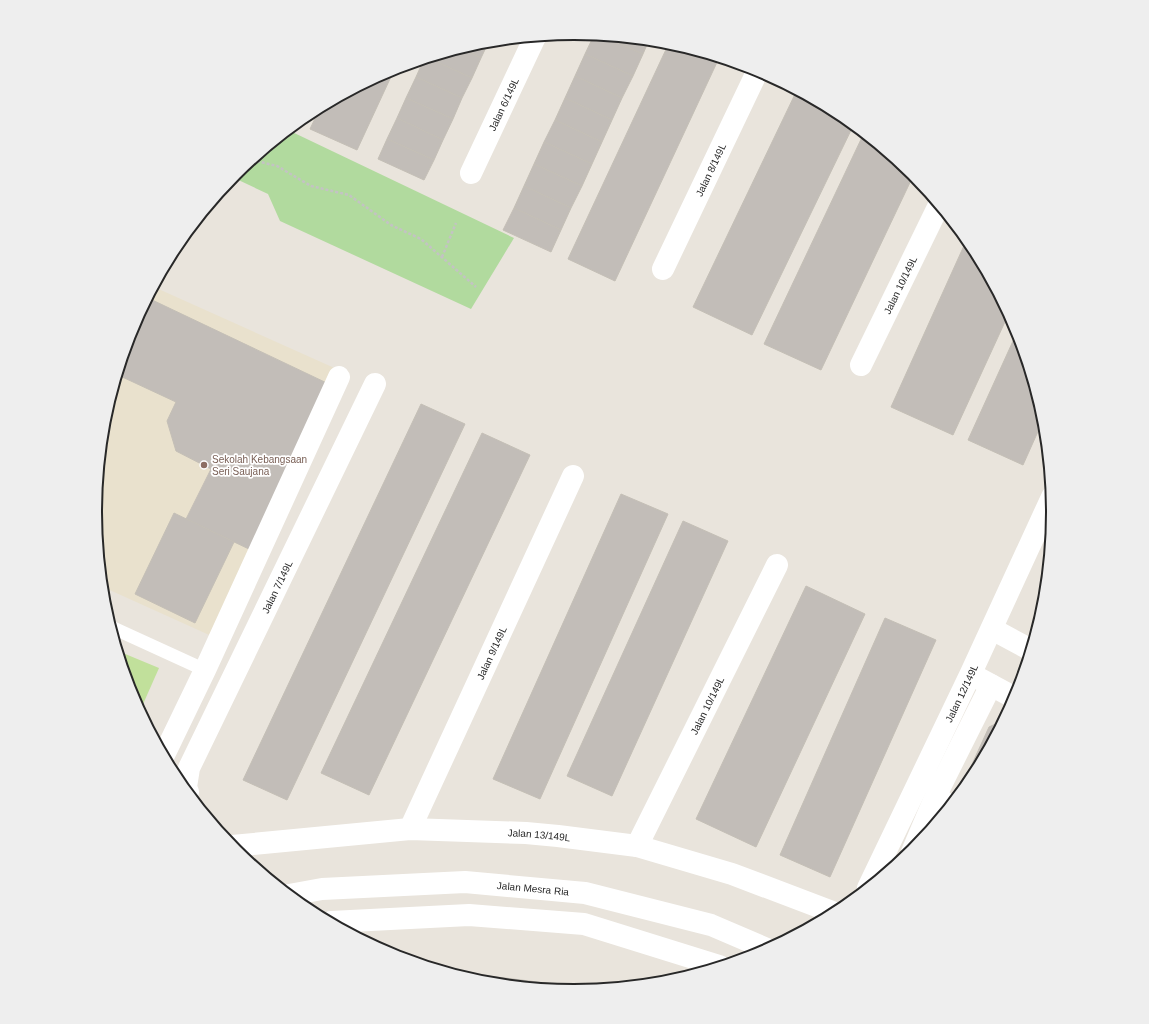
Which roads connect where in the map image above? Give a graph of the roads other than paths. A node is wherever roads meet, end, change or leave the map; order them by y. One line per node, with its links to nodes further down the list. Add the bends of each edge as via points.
1 (533, 42): 3 (street, Jalan 6/149L)
2 (755, 76): 5 (street, Jalan 8/149L)
3 (471, 173)
4 (937, 210): 6 (street, Jalan 10/149L)
5 (663, 270)
6 (861, 365)
7 (339, 377): 15 (street)
8 (375, 384): 20 (street, Jalan 7/149L, via 189,768)
9 (573, 476): 23 (street, Jalan 9/149L)
10 (1046, 510): 12 (street, Jalan 12/149L)
11 (777, 565): 25 (street, Jalan 10/149L)
12 (992, 629): 14 (street); 16 (street, Jalan 12/149L)
13 (118, 630): 15 (lane)
14 (1026, 647)
15 (204, 670): 19 (street)
16 (971, 674): 17 (street); 26 (street, Jalan 12/149L)
17 (991, 685): 18 (street); 21 (street)
18 (1010, 695)
19 (167, 749)
20 (187, 781)
21 (945, 797): 22 (street)
22 (930, 821)
23 (410, 829): 24 (street, Jalan 13/149L); 25 (street, Jalan 13/149L, via 526,833)
24 (240, 845)
25 (637, 846): 28 (street, Jalan 13/149L, via 732,874)
26 (873, 877)
27 (297, 893): 30 (street, Jalan Mesra Ria, via 322,889 465,882 585,893 711,925)
28 (827, 910)
29 (339, 922): 31 (street, via 469,915 584,924)
30 (760, 946)
31 (711, 964)

